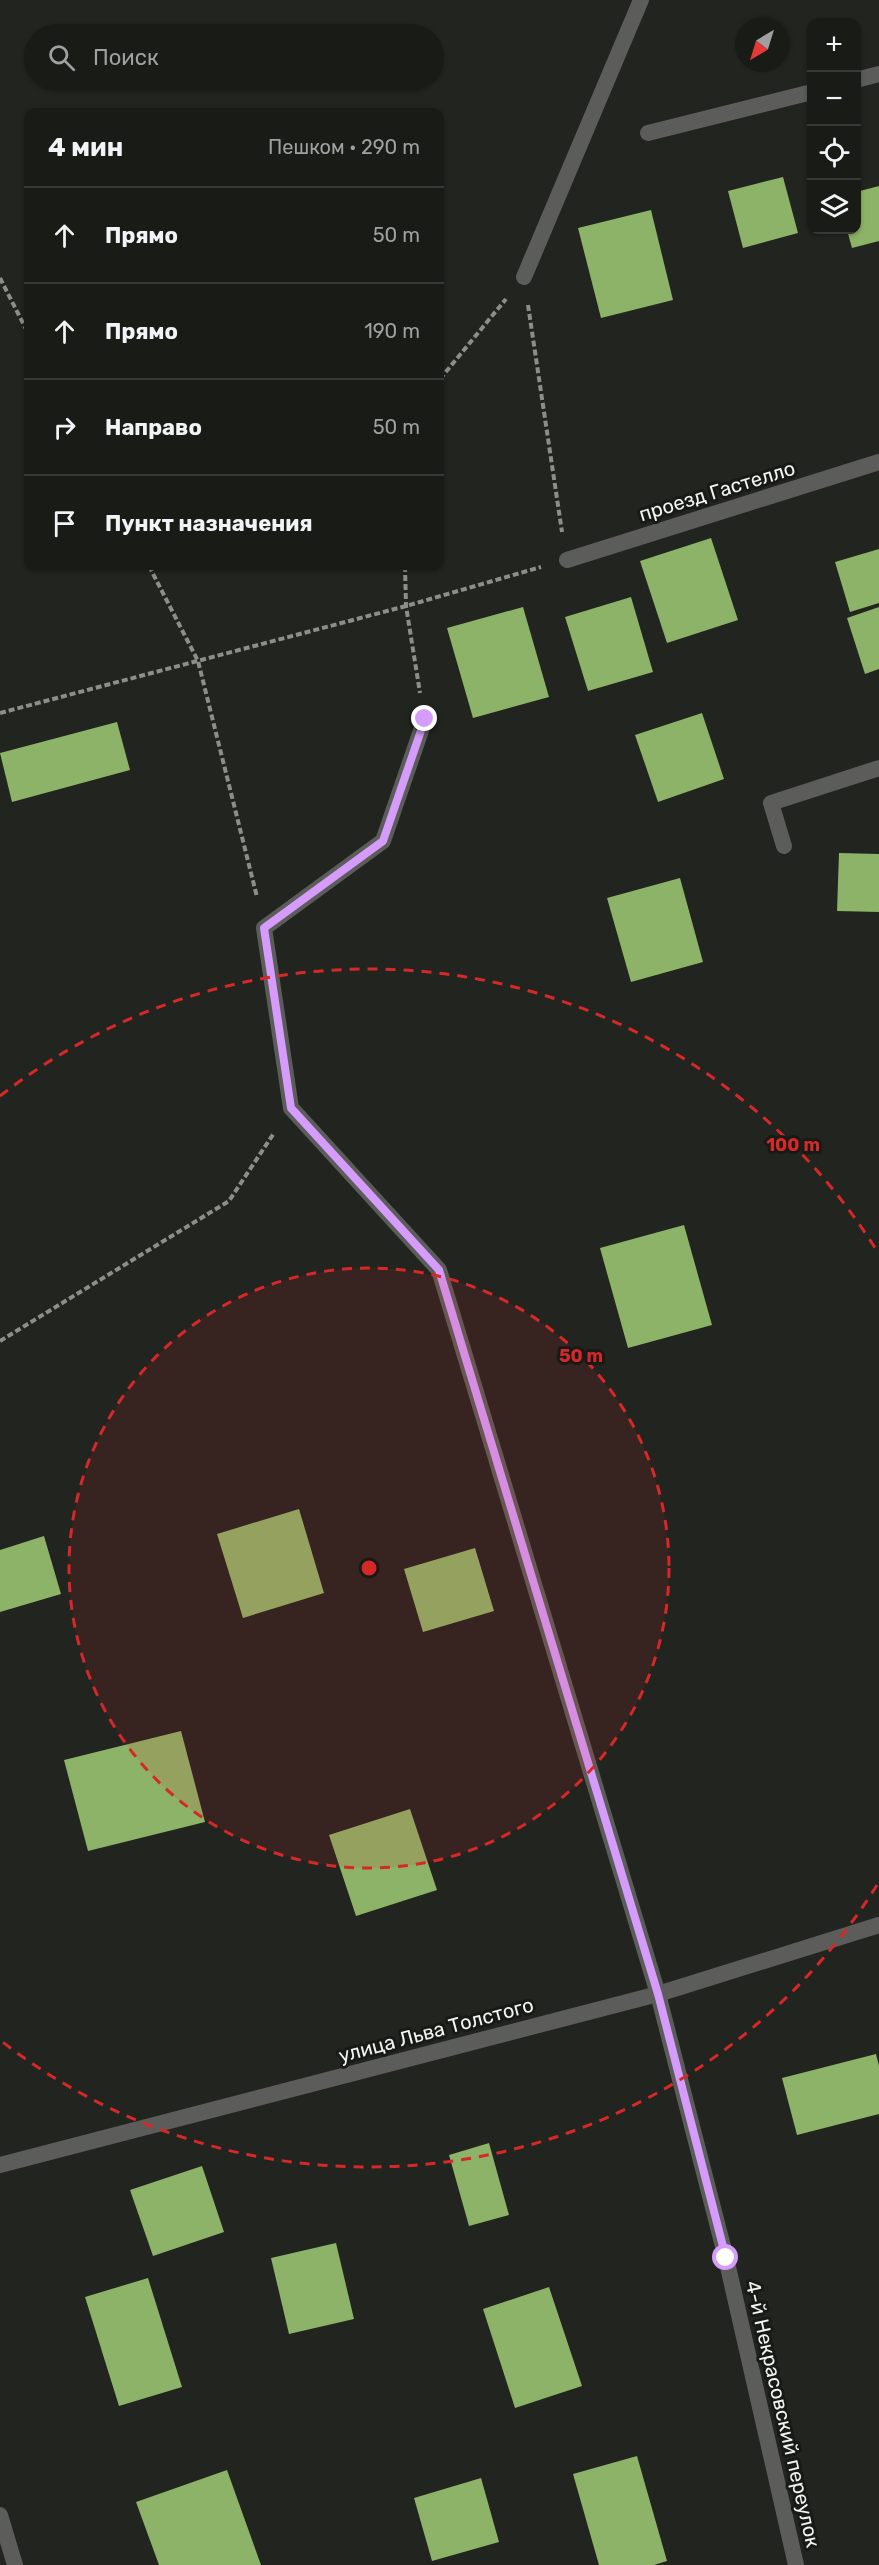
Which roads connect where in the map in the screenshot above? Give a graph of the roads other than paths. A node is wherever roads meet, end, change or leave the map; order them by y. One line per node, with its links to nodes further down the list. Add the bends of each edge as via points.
1 (641, 0): 6 (street)
2 (879, 74): 3 (street)
3 (861, 79)
4 (807, 93): 5 (street)
5 (648, 133)
6 (524, 278)
7 (879, 462): 8 (street, проезд Гастелло)
8 (567, 560)
9 (425, 719): 13 (street, 4-й Некрасовский переулок, via 383,841 264,928 291,1108 439,1270)
10 (879, 768): 11 (street, via 771,802)
11 (784, 846)
12 (879, 1925): 13 (street, улица Льва Толстого)
13 (658, 1994): 14 (street, улица Льва Толстого); 17 (street, 4-й Некрасовский переулок, via 726,2258)
14 (0, 2165)
15 (0, 2515): 16 (street)
16 (15, 2565)
17 (796, 2565)

